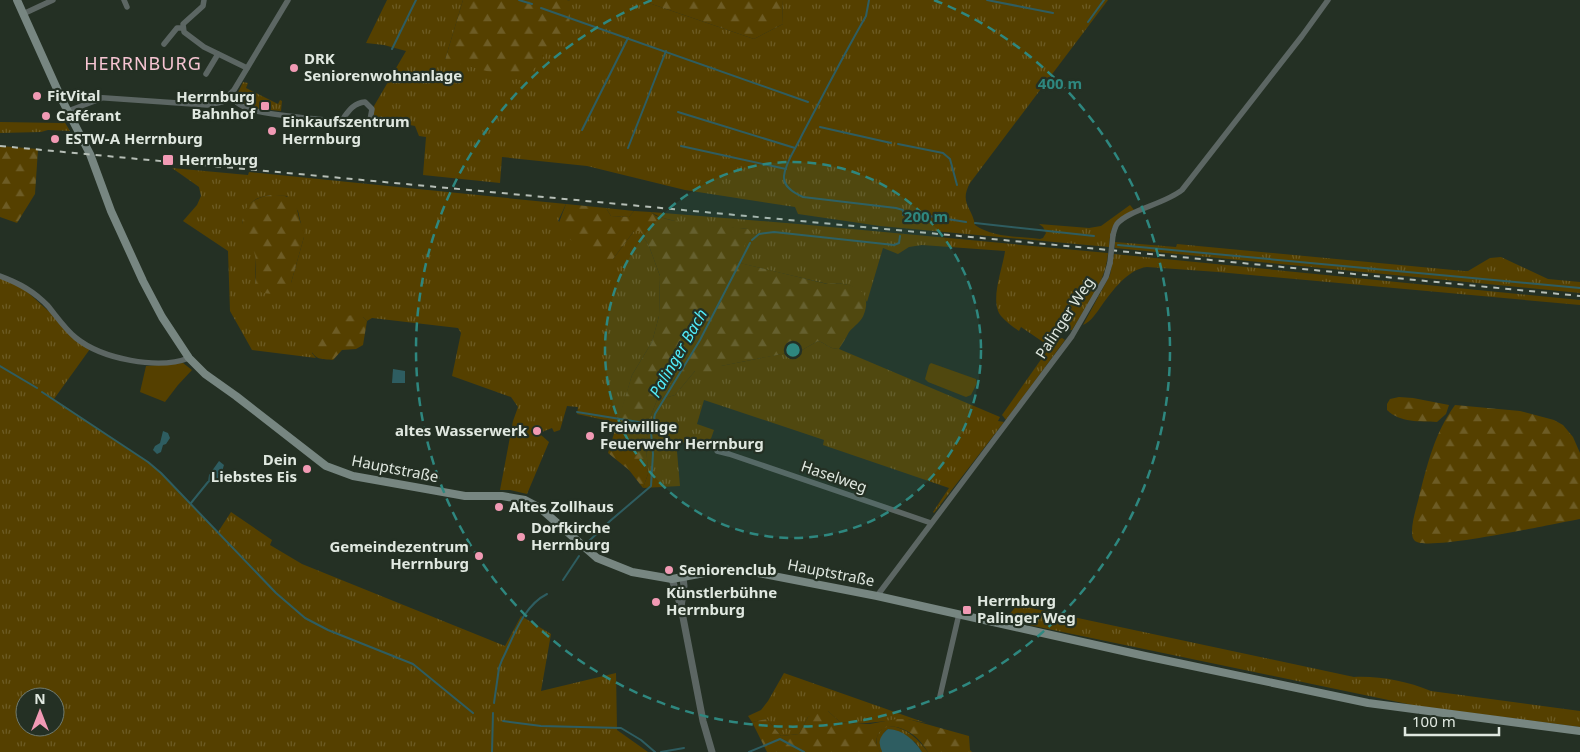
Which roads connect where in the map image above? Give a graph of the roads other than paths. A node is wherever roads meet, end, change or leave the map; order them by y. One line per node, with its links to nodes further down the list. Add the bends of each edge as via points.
1 (17, 0): 8 (main road, Hauptstraße)
2 (53, 0): 8 (street)
3 (124, 0): 7 (street)
4 (204, 0): 9 (street, via 203,6 185,21)
5 (288, 0): 12 (street)
6 (1328, 0): 22 (street, Palinger Weg, bridge, via 1182,190 1116,225 1106,277 1072,336)
7 (127, 7)
8 (23, 14): 16 (main road, Hauptstraße)
9 (183, 28): 10 (street, via 177,28); 11 (street, via 192,40)
10 (164, 44)
11 (218, 54): 12 (street); 13 (street)
12 (247, 68): 14 (street)
13 (206, 74)
14 (229, 96): 15 (street, via 222,102 207,106); 18 (street, via 252,110)
15 (102, 98): 16 (street, via 77,96); 17 (street)
16 (62, 100): 17 (main road, Hauptstraße)
17 (68, 111): 20 (main road, Hauptstraße, via 90,154 143,281)
18 (342, 120): 18 (street, via 359,102 365,102 372,109 367,122)
19 (0, 276): 20 (street, via 22,285 37,296 70,333 95,350 150,363 181,362)
20 (189, 358): 24 (main road, Hauptstraße, via 205,374 326,466 353,476 446,493 525,500 540,508 589,553 606,563 632,572)
21 (729, 454): 22 (street, Haselweg)
22 (931, 524): 25 (street, Palinger Weg)
23 (683, 578): 24 (main road, Hauptstraße); 25 (main road, Hauptstraße, via 716,570 740,570); 26 (street)
24 (672, 579): 26 (street)
25 (877, 596): 27 (main road, Hauptstraße)
26 (681, 607): 30 (street)
27 (959, 614): 28 (street); 29 (main road, Hauptstraße, via 1368,703)
28 (940, 696)
29 (1580, 732)
30 (712, 752)

